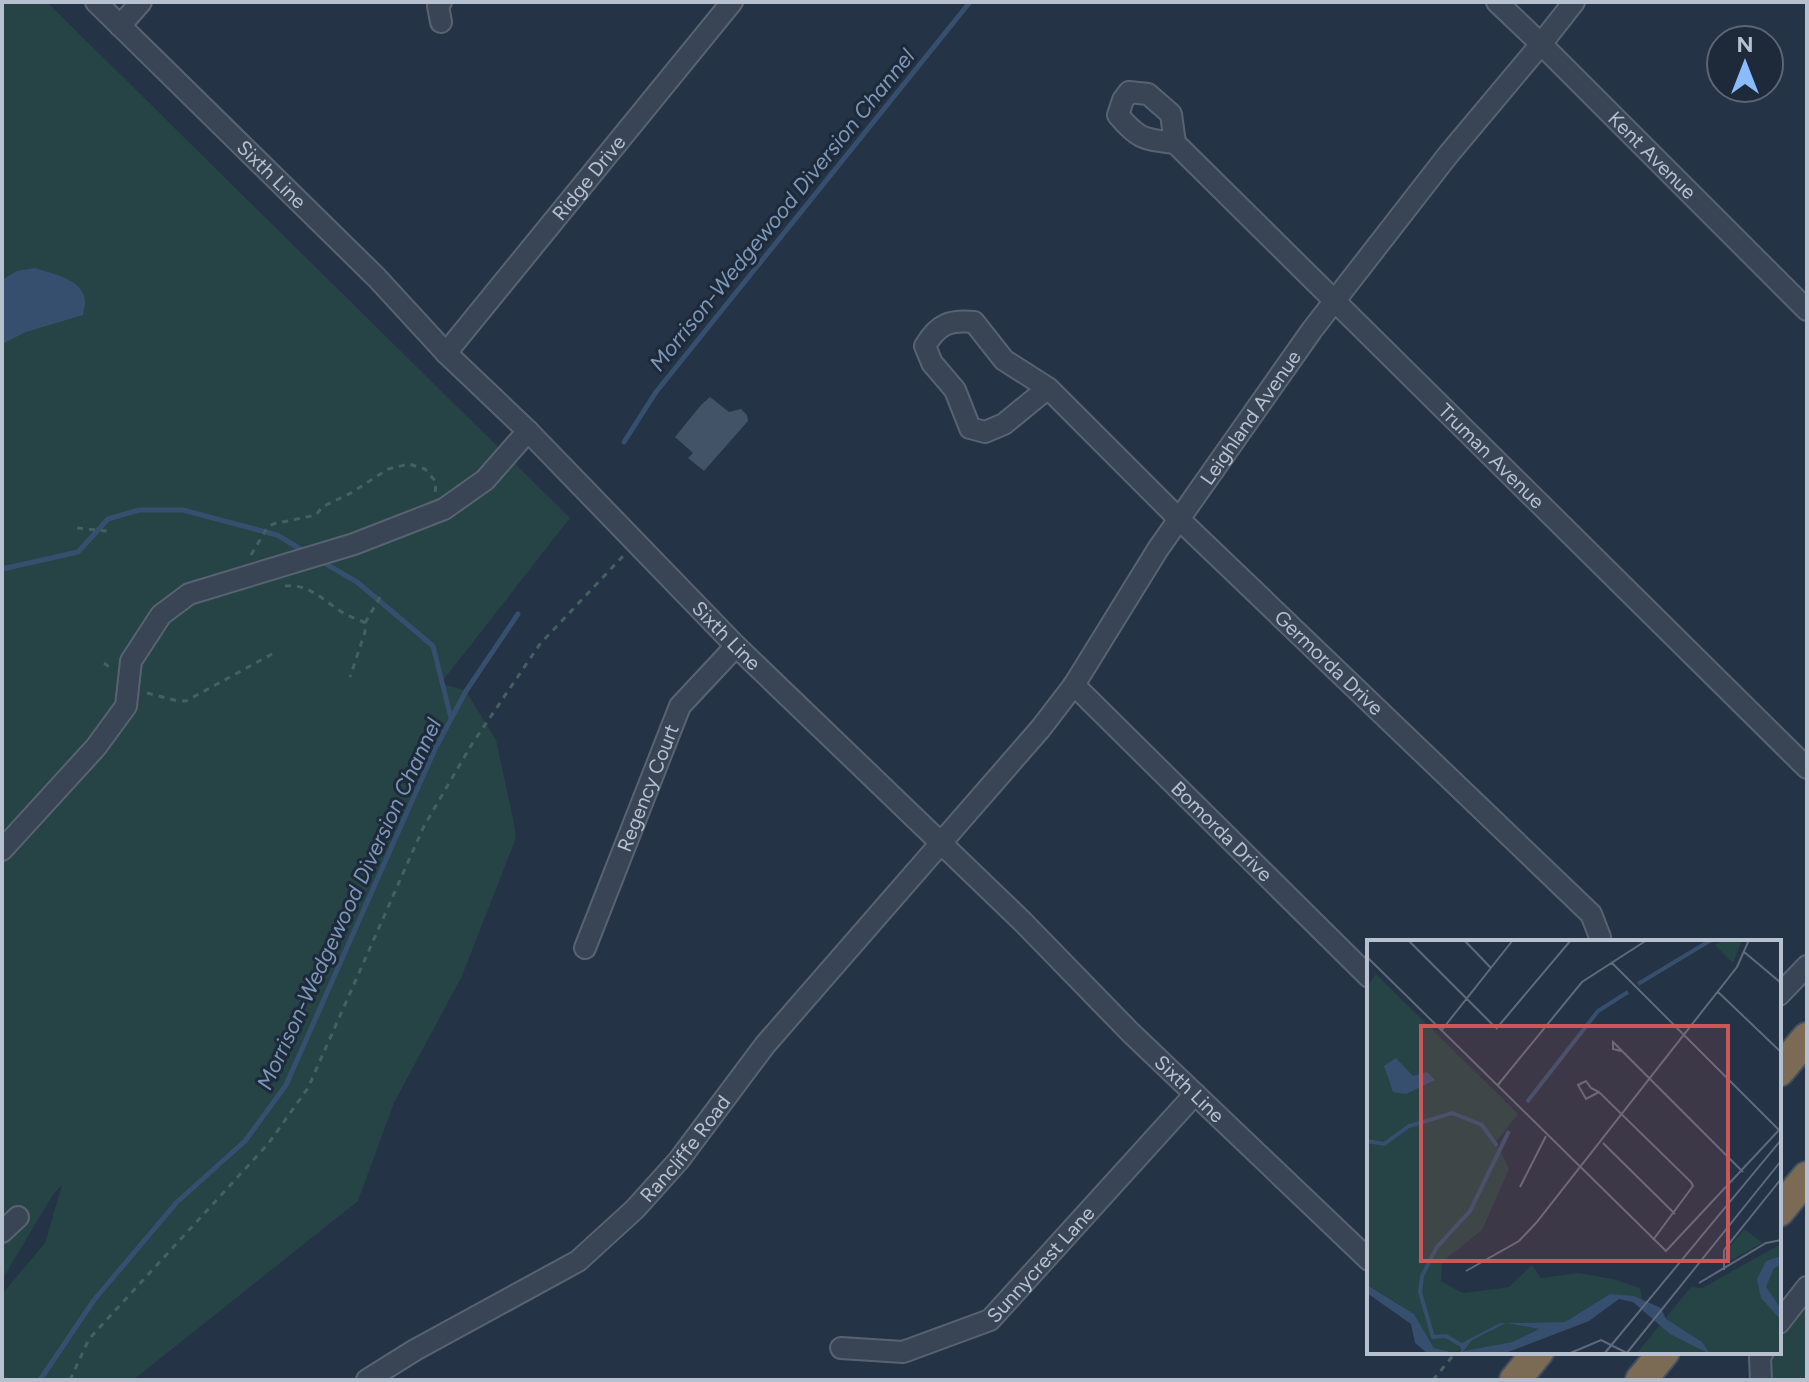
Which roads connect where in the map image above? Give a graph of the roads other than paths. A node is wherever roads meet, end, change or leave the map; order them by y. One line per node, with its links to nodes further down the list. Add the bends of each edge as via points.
1 (96, 2): 6 (street, Sixth Line)
2 (141, 2): 6 (street)
3 (732, 2): 11 (street, Ridge Drive)
4 (1497, 2): 7 (street, Kent Avenue)
5 (1574, 2): 7 (street, Leighland Avenue)
6 (120, 26): 11 (street, Sixth Line, via 377,278)
7 (1541, 44): 9 (street, Leighland Avenue); 10 (street, Kent Avenue)
8 (1175, 143): 9 (street, Truman Avenue)
9 (1334, 301): 14 (street, Leighland Avenue); 17 (street, Truman Avenue)
10 (1807, 310)
11 (446, 353): 13 (street, Sixth Line)
12 (1048, 388): 12 (street, Germorda Drive, via 1004,360 974,322 955,320 934,331 925,346 955,390 970,428 985,432 1004,424); 14 (street, Germorda Drive)
13 (528, 431): 15 (street, Sixth Line); 19 (street, via 485,480 444,509 354,544 189,594 161,615 131,661 126,706 96,747)
14 (1180, 520): 16 (street, Leighland Avenue); 20 (street, Germorda Drive, via 1591,914)
15 (736, 646): 18 (street, Sixth Line); 21 (street, Regency Court, via 680,706)
16 (1074, 685): 18 (street, Leighland Avenue); 23 (street, Bomorda Drive)
17 (1807, 768)
18 (941, 843): 27 (street, Sixth Line); 39 (street, Rancliffe Road, via 765,1045 679,1160 635,1209 578,1261)
19 (2, 850)
20 (1599, 940)
21 (585, 948)
22 (1807, 966): 24 (street)
23 (1367, 975)
24 (1781, 993)
25 (1807, 1038): 26 (highway)
26 (1781, 1069)
27 (1195, 1094): 32 (street, Sixth Line); 35 (street, Sunnycrest Lane, via 990,1320 903,1352)
28 (1807, 1177): 29 (highway)
29 (1781, 1209)
30 (18, 1217): 31 (street)
31 (2, 1232)
32 (1367, 1255)
33 (1807, 1287): 34 (street)
34 (1781, 1320)
35 (841, 1348)
36 (1536, 1354): 40 (highway)
37 (1662, 1354): 41 (highway)
38 (1762, 1354): 42 (street)
39 (367, 1380)
40 (1515, 1380)
41 (1641, 1380)
42 (1761, 1380)

